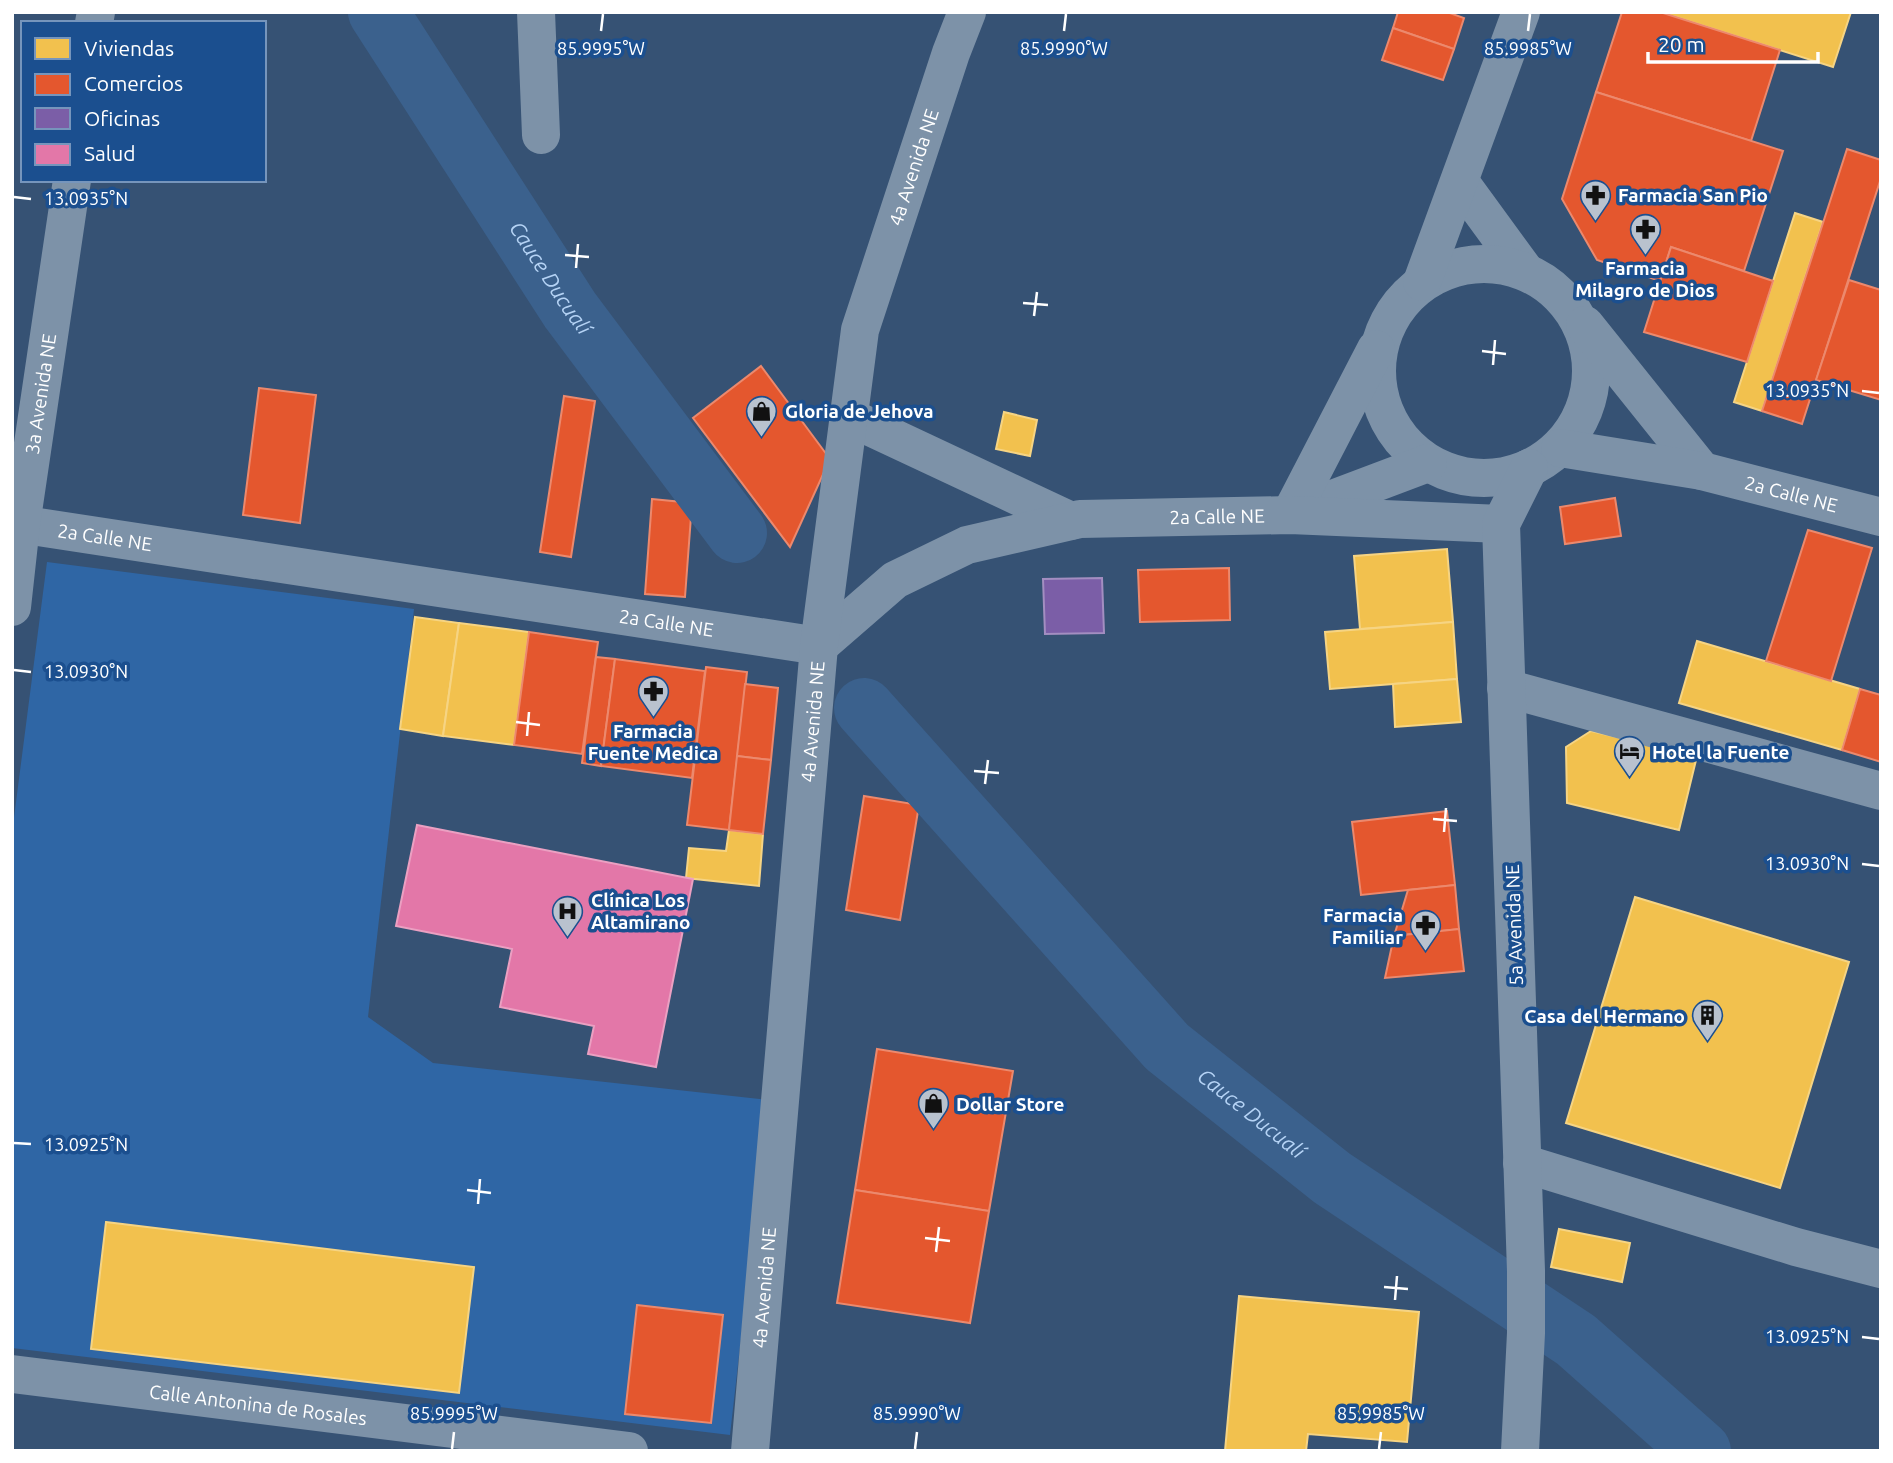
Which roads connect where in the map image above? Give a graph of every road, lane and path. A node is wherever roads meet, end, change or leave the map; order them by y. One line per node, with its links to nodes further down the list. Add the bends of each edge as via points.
1 (536, 12): 4 (street)
2 (967, 12): 11 (street, 4a Avenida NE, via 860,330)
3 (1521, 12): 6 (street)
4 (541, 135)
5 (72, 182): 18 (street, 3a Avenida NE)
6 (1460, 182): 7 (street); 8 (street)
7 (1525, 271): 8 (street, via 1489,263 1453,267); 9 (street, via 1555,289)
8 (1422, 282): 10 (street, via 1396,308)
9 (1578, 316): 12 (street, via 1591,349 1593,384 1582,419); 14 (street)
10 (1380, 340): 13 (street, via 1376,375 1383,410 1402,440); 15 (street)
11 (849, 417): 17 (street); 21 (street, 4a Avenida NE)
12 (1545, 458): 13 (street, via 1496,478); 14 (street, 2a Calle NE); 19 (street)
13 (1444, 469): 15 (street); 19 (street)
14 (1702, 471): 16 (street, 2a Calle NE)
15 (1290, 515): 17 (street, 2a Calle NE); 19 (street, 2a Calle NE)
16 (1881, 517)
17 (1071, 521): 21 (street, 2a Calle NE, via 967,545 895,580)
18 (17, 524): 20 (street, 3a Avenida NE); 21 (street, 2a Calle NE)
19 (1501, 524): 22 (street, 5a Avenida NE)
20 (12, 607)
21 (819, 646): 28 (street, 4a Avenida NE)
22 (1506, 688): 23 (street); 24 (street, 5a Avenida NE)
23 (1881, 791)
24 (1522, 1163): 25 (street); 29 (street, 5a Avenida NE, via 1525,1333)
25 (1881, 1269)
26 (12, 1374): 27 (street, Calle Antonina de Rosales)
27 (629, 1451)
28 (750, 1451)
29 (1520, 1451)

